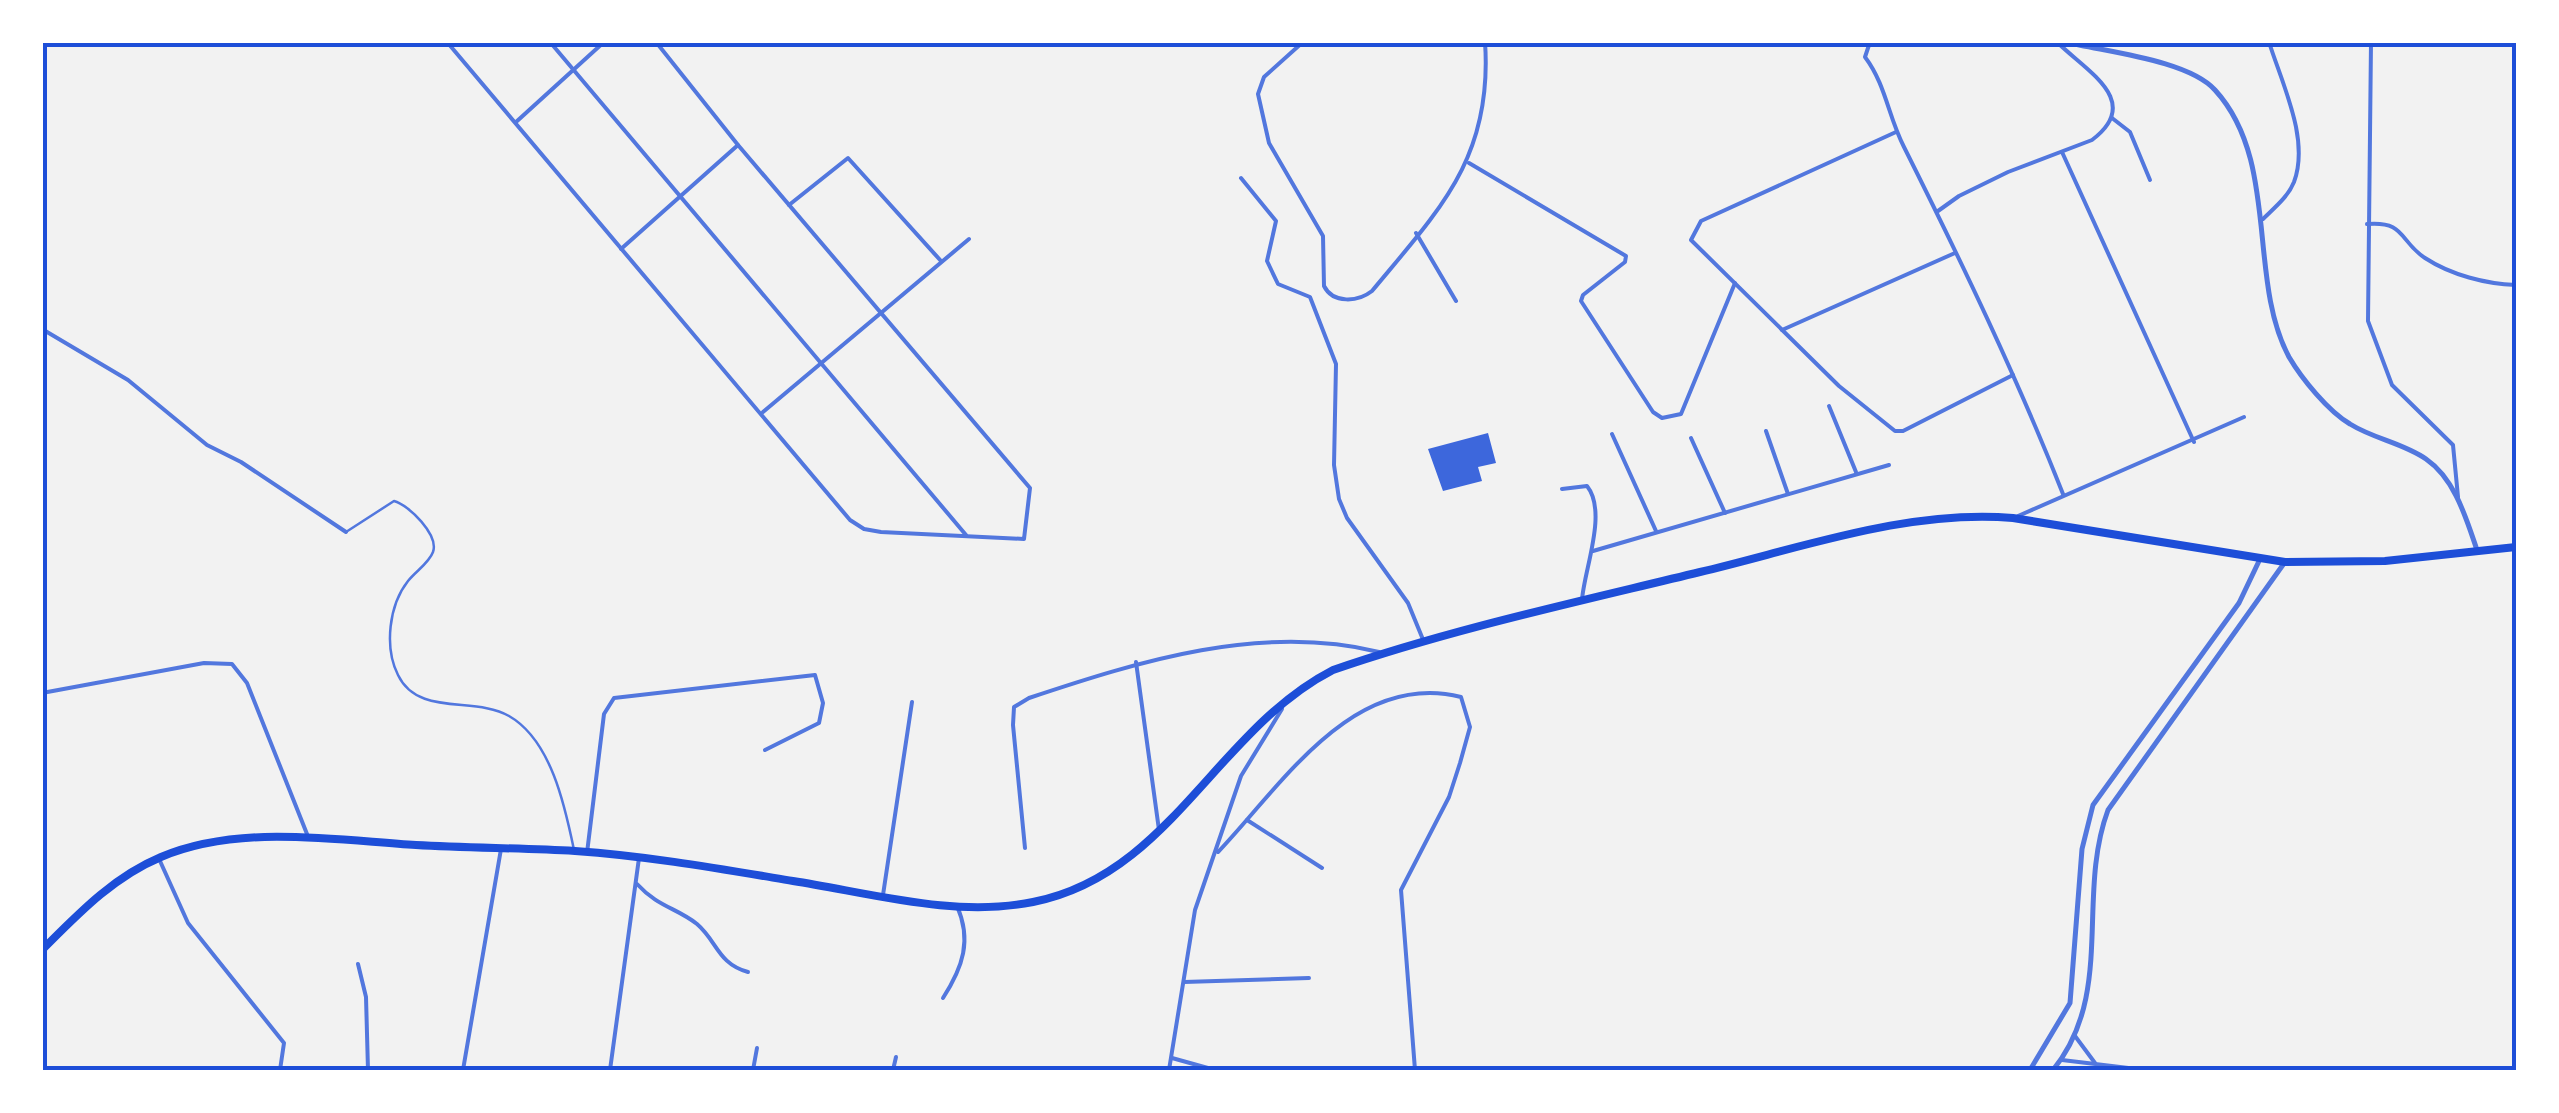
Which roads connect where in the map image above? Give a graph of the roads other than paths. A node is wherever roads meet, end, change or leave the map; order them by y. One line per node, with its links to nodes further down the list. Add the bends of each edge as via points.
1 (447, 42): 14 (street)
2 (550, 42): 12 (street)
3 (604, 42): 12 (street)
4 (656, 42): 16 (street)
5 (1303, 42): 26 (street, via 1264,77 1258,94 1269,142 1323,236 1328,294 1364,297)
6 (1485, 42): 18 (street, via 1483,102)
7 (1870, 42): 15 (street, via 1865,57 1882,79)
8 (2057, 42): 13 (street, via 2106,86)
9 (2066, 42): 24 (street, via 2181,70 2212,86 2238,124)
10 (2269, 42): 24 (street, via 2299,160 2288,194)
11 (2370, 42): 25 (street)
12 (572, 70): 14 (street); 21 (street)
13 (2112, 118): 17 (street, via 2092,140); 20 (street, via 2130,132)
14 (516, 122): 28 (street)
15 (1896, 132): 23 (street); 31 (street, via 1693,230 1691,240)
16 (738, 146): 21 (street); 22 (street)
17 (2062, 152): 23 (street, via 1959,196); 45 (street)
18 (1469, 163): 26 (street); 31 (street, via 1626,256 1581,301 1662,418 1681,414)
19 (1241, 178): 63 (street, via 1276,221 1267,261 1278,284 1310,297 1334,355 1338,498 1408,603)
20 (2150, 180)
21 (680, 198): 28 (street); 37 (street)
22 (788, 205): 30 (street, via 848,158); 34 (street)
23 (1938, 212): 29 (street)
24 (2263, 219): 51 (street, via 2272,313 2290,358 2350,424 2428,460)
25 (2367, 224): 32 (street, via 2398,228 2424,257 2448,269); 51 (street, via 2368,322 2375,349 2392,384 2453,445)
26 (1416, 233): 33 (street)
27 (969, 240): 30 (street)
28 (620, 249): 40 (street)
29 (1955, 253): 36 (street); 38 (street)
30 (941, 261): 34 (street)
31 (1734, 283): 36 (street)
32 (2516, 285)
33 (1456, 301)
34 (880, 312): 37 (street); 56 (street, via 1032,495 1024,540)
35 (42, 328): 55 (street)
36 (1782, 330): 38 (street, via 1894,431)
37 (823, 364): 40 (street); 56 (street)
38 (2012, 375): 50 (street)
39 (1830, 406): 47 (street)
40 (763, 412): 56 (street, via 864,529)
41 (2244, 418): 45 (street)
42 (1766, 431): 49 (street)
43 (1612, 434): 54 (street)
44 (1692, 438): 52 (street)
45 (2194, 442): 50 (street)
46 (1888, 465): 47 (street)
47 (1856, 472): 49 (street)
48 (1562, 488): 58 (street, via 1591,488)
49 (1788, 494): 52 (street)
50 (2063, 494): 53 (street)
51 (2458, 497): 59 (street)
52 (1725, 513): 54 (street)
53 (2014, 518): 60 (highway); 62 (highway, via 1913,524)
54 (1656, 531): 58 (street)
55 (346, 532): 75 (lane, via 394,501 431,535 432,556 398,596 392,614 399,678 426,700 481,706 524,726 556,784)
56 (968, 536)
57 (2516, 546): 59 (highway)
58 (1593, 550): 62 (street)
59 (2478, 552): 61 (highway)
60 (2260, 559): 61 (highway); 105 (street, via 2238,604 2093,806 2082,849 2070,1004)
61 (2285, 562): 90 (street, via 2108,810 2091,885 2092,971)
62 (1582, 600): 63 (highway)
63 (1424, 642): 64 (highway)
64 (1383, 653): 65 (street, via 1326,643 1233,646); 67 (highway, via 1333,670)
65 (1136, 662): 71 (street); 73 (street, via 1014,707)
66 (42, 693): 72 (street, via 204,663 232,664 247,683)
67 (1288, 701): 71 (highway, via 1249,731); 77 (street, via 1241,776)
68 (912, 702): 82 (street)
69 (764, 750): 76 (street, via 820,723 815,675 614,698 604,714)
70 (1247, 820): 77 (street); 80 (street); 104 (street, via 1344,720 1431,693 1461,697 1470,727 1450,797 1401,890)
71 (1160, 835): 83 (highway, via 1096,882 1064,894 1005,906)
72 (309, 839): 74 (highway); 78 (highway, via 220,841)
73 (1025, 848)
74 (501, 850): 75 (highway); 98 (street)
75 (574, 851): 76 (highway)
76 (587, 852): 79 (highway)
77 (1218, 852): 88 (street, via 1195,910)
78 (159, 858): 84 (highway, via 90,902); 96 (street, via 188,923 284,1043)
79 (639, 858): 81 (street); 82 (highway)
80 (1322, 868)
81 (636, 883): 86 (street, via 668,911 694,922 726,963); 99 (street)
82 (883, 895): 83 (highway)
83 (957, 906): 89 (street, via 968,931 957,977)
84 (42, 950)
85 (358, 964): 97 (street)
86 (748, 972)
87 (1309, 978): 88 (street)
88 (1184, 982): 93 (street)
89 (943, 998)
90 (2075, 1036): 94 (street); 95 (street)
91 (756, 1048): 100 (street)
92 (896, 1057): 101 (street)
93 (1172, 1058): 102 (street); 103 (street)
94 (2062, 1060): 95 (street); 106 (street)
95 (2095, 1063): 107 (street)
96 (280, 1070)
97 (368, 1070)
98 (463, 1070)
99 (610, 1070)
100 (753, 1070)
101 (893, 1070)
102 (1169, 1070)
103 (1216, 1070)
104 (1414, 1070)
105 (2030, 1070)
106 (2053, 1070)
107 (2145, 1070)

